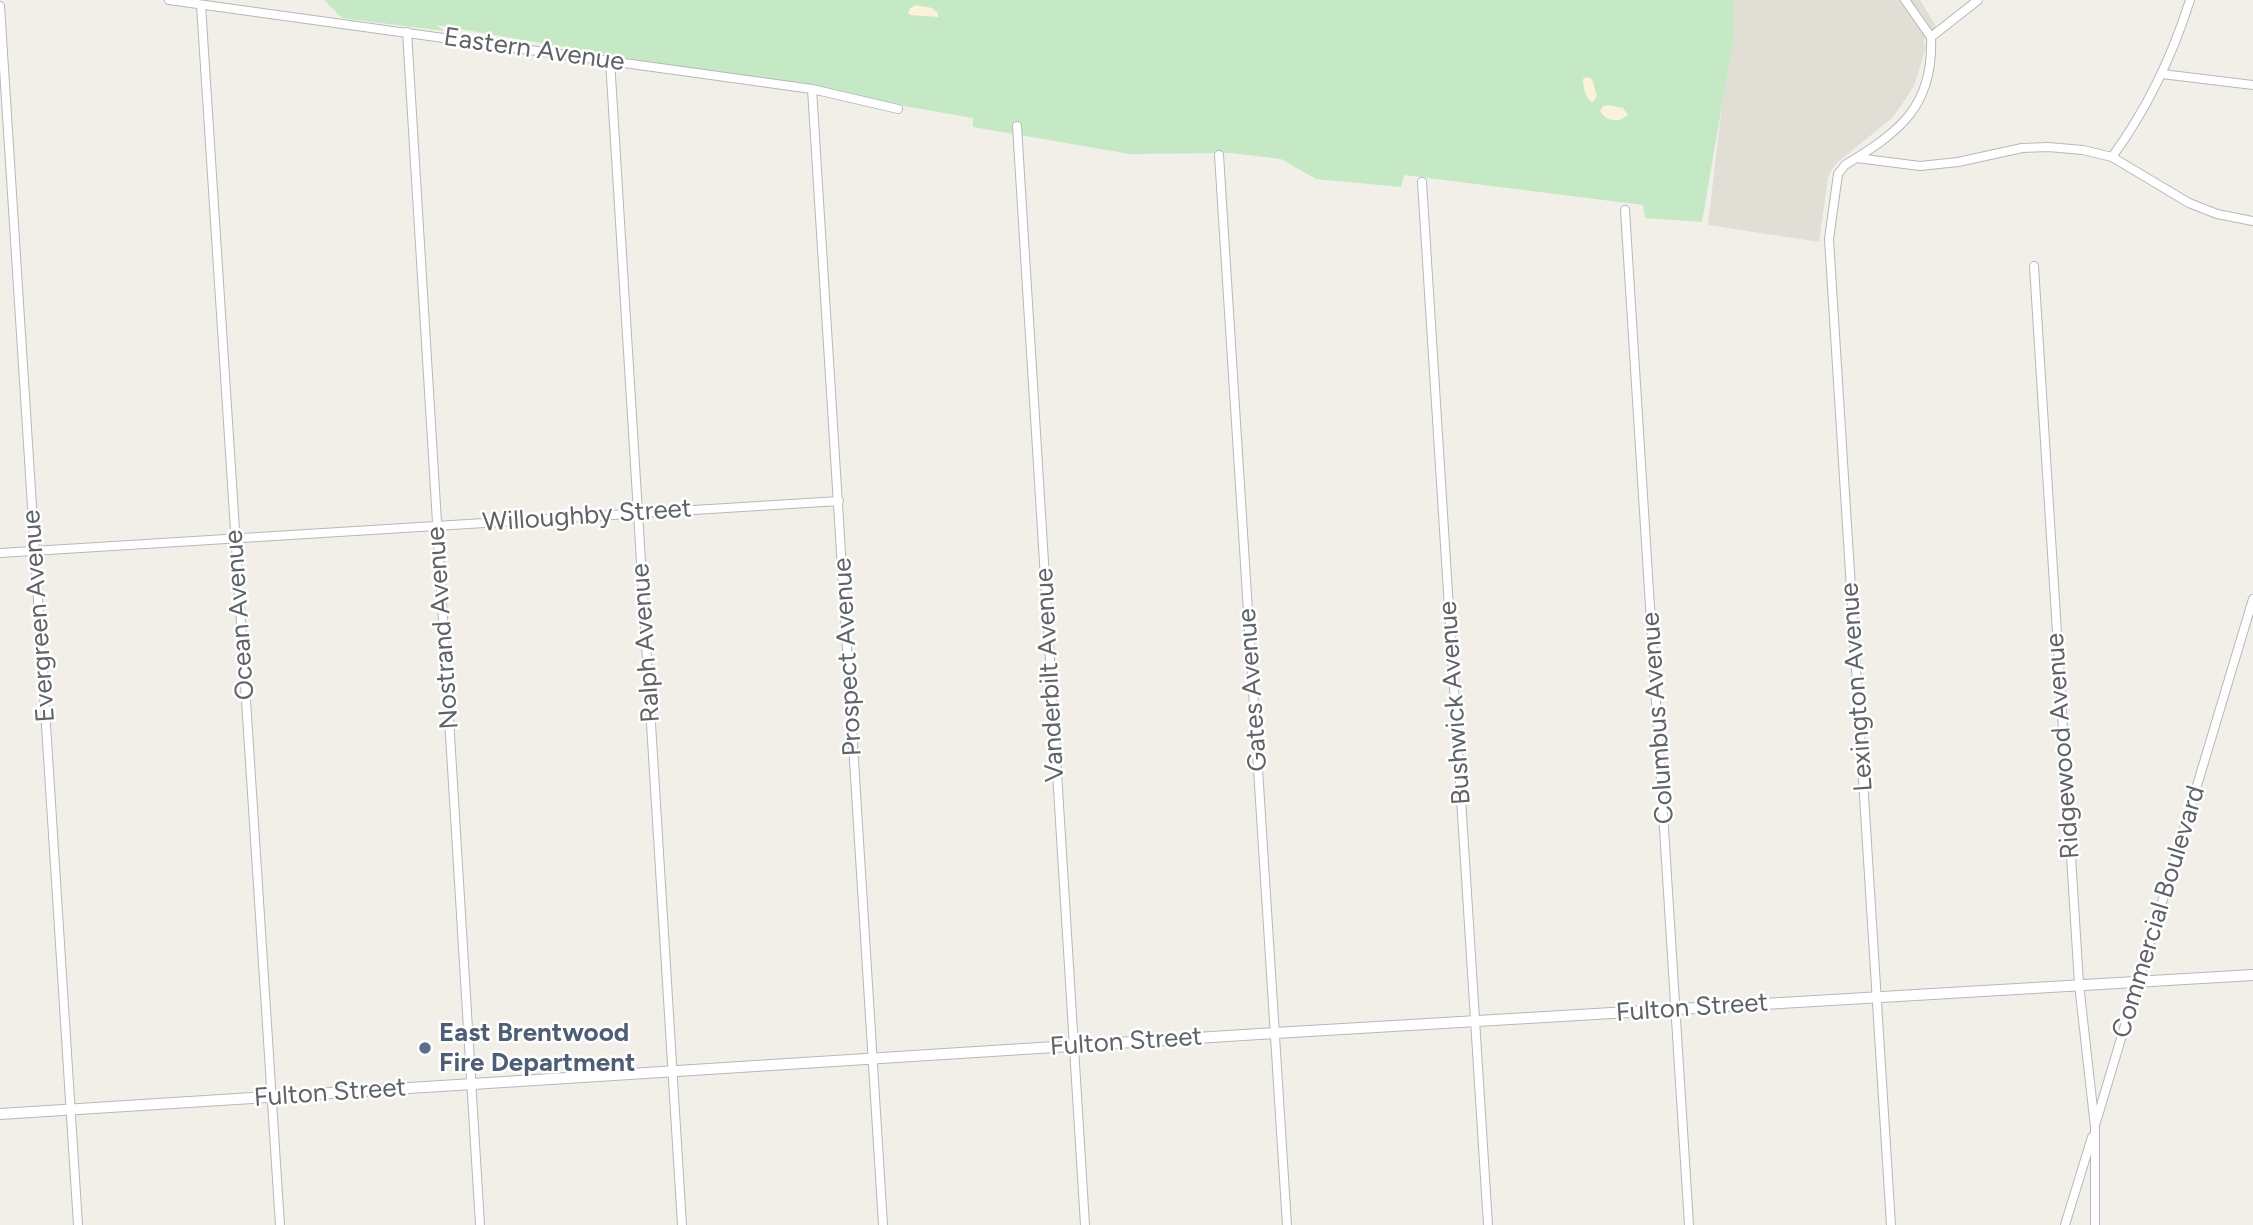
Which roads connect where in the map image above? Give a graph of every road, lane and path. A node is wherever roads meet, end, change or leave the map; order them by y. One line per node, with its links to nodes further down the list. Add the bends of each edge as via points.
1 (169, 0): 5 (street, Eastern Avenue)
2 (1905, 0): 8 (street)
3 (1978, 0): 8 (street)
4 (2190, 0): 10 (street)
5 (195, 3): 7 (street, Eastern Avenue); 25 (street, Ocean Avenue)
6 (0, 6): 26 (street, Evergreen Avenue)
7 (407, 32): 9 (street, Eastern Avenue); 24 (street, Nostrand Avenue)
8 (1931, 37): 17 (street, Lexington Avenue, via 1930,72 1916,107 1904,123)
9 (610, 60): 12 (street, Eastern Avenue); 23 (street, Ralph Avenue)
10 (2162, 74): 11 (street); 16 (street)
11 (2253, 85)
12 (813, 89): 13 (street, Eastern Avenue); 22 (street, Prospect Avenue)
13 (898, 109)
14 (1017, 125): 36 (street, Vanderbilt Avenue)
15 (1219, 155): 35 (street, Gates Avenue)
16 (2112, 157): 17 (street, via 2048,147 1920,166); 20 (street, via 2189,203)
17 (1857, 158): 32 (street, Lexington Avenue, via 1838,174 1829,239)
18 (1422, 182): 34 (street, Bushwick Avenue)
19 (1625, 210): 33 (street, Columbus Avenue)
20 (2253, 221)
21 (2034, 266): 31 (street, Ridgewood Avenue)
22 (839, 501): 23 (street, Willoughby Street); 37 (street, Prospect Avenue)
23 (638, 513): 24 (street, Willoughby Street); 38 (street, Ralph Avenue)
24 (436, 526): 25 (street, Willoughby Street); 39 (street, Nostrand Avenue)
25 (235, 539): 26 (street, Willoughby Street); 40 (street, Ocean Avenue)
26 (35, 551): 27 (street, Willoughby Street); 41 (street, Evergreen Avenue)
27 (0, 553)
28 (2253, 599): 30 (street, Commercial Boulevard)
29 (2253, 975): 30 (street, Fulton Street)
30 (2138, 983): 31 (street, Fulton Street); 43 (street, Commercial Boulevard)
31 (2079, 984): 32 (street, Fulton Street); 43 (street, Ridgewood Avenue)
32 (1877, 996): 33 (street, Fulton Street); 53 (street, Lexington Avenue)
33 (1676, 1009): 34 (street, Fulton Street); 52 (street, Columbus Avenue)
34 (1475, 1021): 35 (street, Fulton Street); 51 (street, Bushwick Avenue)
35 (1275, 1033): 36 (street, Fulton Street); 50 (street, Gates Avenue)
36 (1074, 1046): 37 (street, Fulton Street); 49 (street, Vanderbilt Avenue)
37 (872, 1058): 38 (street, Fulton Street); 48 (street, Prospect Avenue)
38 (672, 1071): 39 (street, Fulton Street); 47 (street, Ralph Avenue)
39 (471, 1085): 40 (street, Fulton Street); 46 (street, Nostrand Avenue)
40 (272, 1097): 41 (street, Fulton Street); 45 (street, Ocean Avenue)
41 (71, 1110): 42 (street, Fulton Street); 44 (street, Evergreen Avenue)
42 (0, 1114)
43 (2095, 1127): 54 (street, Commercial Boulevard); 55 (street, Ridgewood Avenue)
44 (78, 1225)
45 (280, 1225)
46 (480, 1225)
47 (682, 1225)
48 (883, 1225)
49 (1085, 1225)
50 (1287, 1225)
51 (1488, 1225)
52 (1689, 1225)
53 (1891, 1225)
54 (2065, 1225)
55 (2095, 1225)

